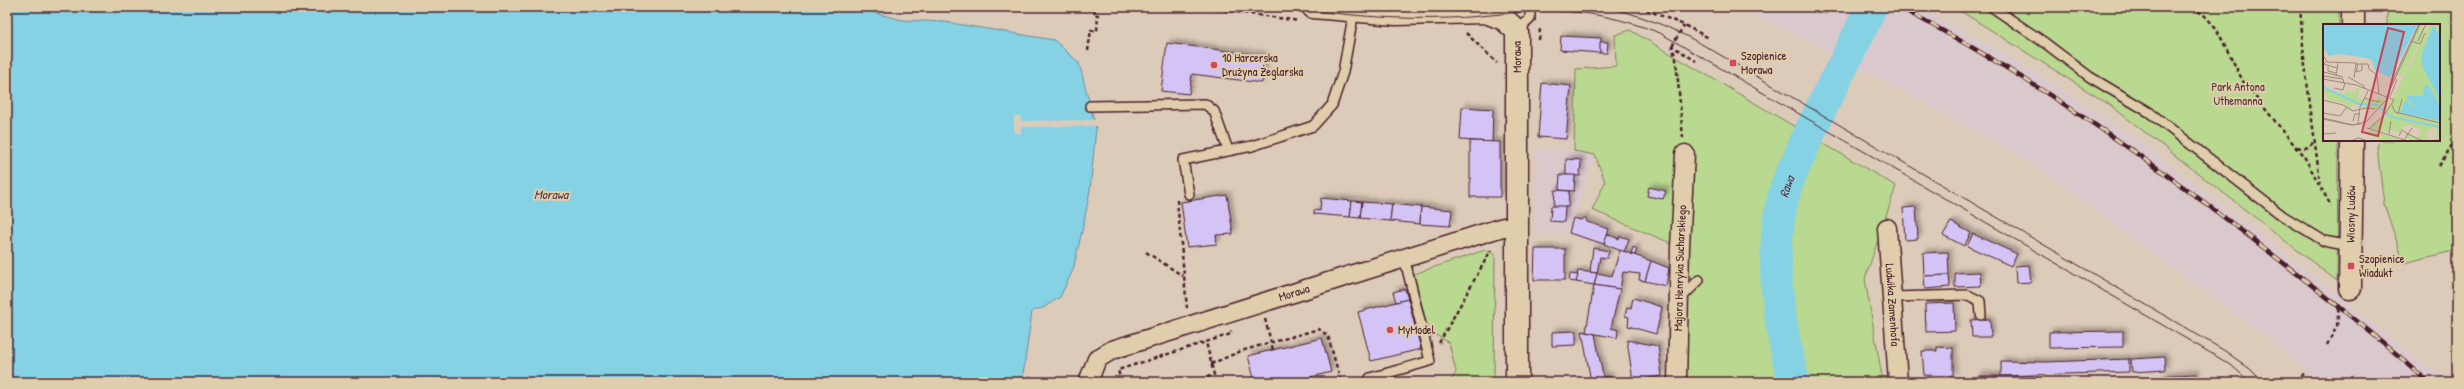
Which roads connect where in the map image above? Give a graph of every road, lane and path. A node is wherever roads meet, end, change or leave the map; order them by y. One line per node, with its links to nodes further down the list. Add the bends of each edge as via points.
1 (1094, 7): 17 (path, via 1094,14 1098,15 1097,31 1091,30)
2 (1202, 7): 10 (path)
3 (1530, 7): 14 (lane, via 1530,19)
4 (1640, 7): 12 (path)
5 (1992, 7): 34 (lane, via 2090,77 2149,112 2283,216 2324,241)
6 (2192, 7): 24 (path, via 2216,28 2244,83)
7 (2300, 7): 22 (path)
8 (2353, 7): 11 (street)
9 (1354, 11): 10 (street); 14 (street, via 1411,14 1486,12 1504,19); 25 (lane, via 1343,72 1332,105 1313,126 1284,137)
10 (1308, 14)
11 (2353, 24)
12 (1684, 25): 15 (path); 16 (path)
13 (1462, 29): 19 (path)
14 (1517, 31): 32 (street, Morawa)
15 (1709, 38)
16 (1672, 46): 18 (path); 26 (path, via 1676,59)
17 (1088, 51)
18 (1696, 61)
19 (1499, 65)
20 (1090, 106): 25 (lane, via 1205,104 1214,111)
21 (2457, 137): 27 (path)
22 (2315, 140): 24 (path, via 2304,148); 28 (path)
23 (2352, 141): 34 (street, Wiosny Ludów)
24 (2296, 146): 28 (path, via 2315,174)
25 (1228, 150): 29 (lane, via 1183,160)
26 (1685, 154): 42 (street, Majora Henryka Sucharskiego)
27 (2439, 166)
28 (2321, 189): 31 (path)
29 (1189, 194)
30 (1176, 196): 38 (path)
31 (2333, 209)
32 (1517, 227): 37 (street, Morawa, via 1503,227); 58 (street, Morawa)
33 (1887, 228): 41 (street, Ludwika Zamenhofa)
34 (2352, 246): 40 (street, Wiosny Ludów)
35 (1491, 249): 48 (path, via 1440,343)
36 (1146, 252): 38 (path)
37 (1404, 257): 45 (street, Morawa); 48 (lane)
38 (1184, 276): 45 (path)
39 (1699, 280): 42 (lane)
40 (2345, 294): 47 (path, via 2337,326)
41 (1892, 297): 44 (lane, via 1968,295 1980,301); 60 (street, Ludwika Zamenhofa)
42 (1679, 300): 59 (street, Majora Henryka Sucharskiego)
43 (1264, 315): 46 (path)
44 (1980, 315)
45 (1194, 317): 50 (path); 54 (street, Morawa, via 1112,350 1097,359)
46 (1271, 342): 49 (path); 50 (path); 57 (path, via 1319,329 1328,336)
47 (2327, 345)
48 (1427, 348): 53 (lane, via 1430,361)
49 (1273, 350)
50 (1211, 364): 52 (path, via 1214,375)
51 (2305, 372): 61 (path)
52 (1204, 378): 55 (path); 56 (path)
53 (1370, 378)
54 (1088, 382)
55 (1187, 382)
56 (1205, 382)
57 (1341, 382)
58 (1517, 382)
59 (1677, 382)
60 (1898, 382)
61 (2297, 382)

